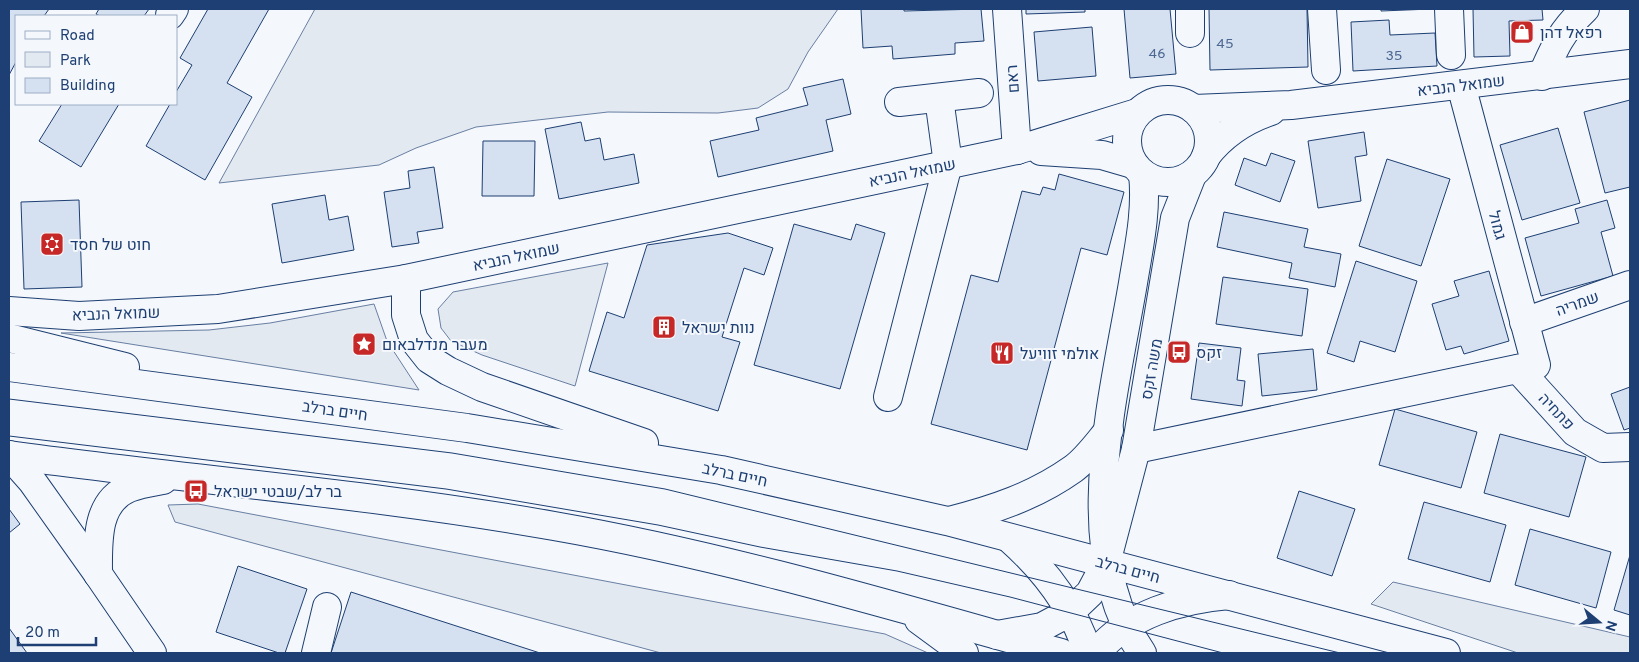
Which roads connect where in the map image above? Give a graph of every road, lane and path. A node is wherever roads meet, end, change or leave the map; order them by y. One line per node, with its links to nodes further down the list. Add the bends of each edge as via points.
1 (1007, 9): 16 (main road, ראם)
2 (1322, 9): 7 (main road)
3 (1450, 9): 5 (main road)
4 (1585, 9): 8 (main road, via 1566,26)
5 (1450, 55)
6 (1630, 64): 8 (main road, שמואל הנביא)
7 (1326, 70)
8 (1542, 76): 9 (main road, שמואל הנביא)
9 (1461, 85): 13 (main road, שמואל הנביא); 23 (main road, גמול)
10 (979, 93): 11 (main road)
11 (939, 98): 12 (main road); 17 (main road)
12 (899, 102)
13 (1291, 105): 14 (main road, שמואל הנביא); 18 (main road, שמואל הנביא, via 1235,127 1218,140)
14 (1194, 109): 15 (main road, via 1171,99 1159,100); 18 (main road, via 1201,116 1209,135)
15 (1137, 113): 16 (main road, שמואל הנביא); 19 (main road, via 1126,137 1127,151)
16 (1018, 150): 17 (main road, שמואל הנביא); 19 (main road, שמואל הנביא, via 1102,155)
17 (948, 164): 20 (main road, שמואל הנביא); 27 (main road)
18 (1199, 165): 19 (main road, via 1180,180 1167,182 1154,180); 31 (main road, משה זקס, via 1175,218)
19 (1138, 169): 29 (main road, משה זקס, via 1144,212)
20 (406, 279): 22 (main road, שמואל הנביא, via 218,309 79,316); 33 (main road, via 406,315 414,340 429,359 448,371 482,386)
21 (1630, 285): 23 (main road, שמריה)
22 (9, 311)
23 (1524, 322): 26 (main road, גמול)
24 (9, 338): 28 (main road)
25 (9, 367): 28 (main road, חיים ברלב)
26 (1527, 367): 30 (main road, פתחיה, via 1575,432 1603,448); 31 (main road)
27 (888, 397)
28 (254, 400): 33 (main road, חיים ברלב, via 544,440)
29 (1109, 430): 35 (main road, via 1074,468 1026,497); 37 (main road, משה זקס, via 1104,484)
30 (1630, 446)
31 (1136, 449): 37 (main road, משה זקס)
32 (9, 455): 34 (main road); 38 (main road, via 32,481)
33 (721, 470): 35 (main road, חיים ברלב)
34 (176, 476): 38 (main road, via 128,488 112,500 102,519 98,537); 41 (main road, via 553,526 655,546)
35 (947, 522): 36 (main road, חיים ברלב)
36 (1009, 538): 37 (main road, חיים ברלב); 42 (main road, via 1052,583)
37 (1106, 563): 39 (main road, חיים ברלב); 42 (main road, משה זקס, via 1090,593); 43 (main road, משה זקס)
38 (98, 574): 45 (main road)
39 (1229, 595): 43 (main road, via 1169,606); 52 (main road, חיים ברלב)
40 (327, 607): 46 (main road)
41 (904, 609): 44 (main road); 47 (main road)
42 (1070, 612): 44 (main road, משה זקס, via 1042,627); 49 (main road)
43 (1126, 627): 50 (main road); 51 (main road, משה זקס)
44 (997, 635): 48 (main road)
45 (152, 653)
46 (316, 653)
47 (964, 653)
48 (1061, 653)
49 (1088, 653)
50 (1096, 653)
51 (1142, 653)
52 (1446, 653)

